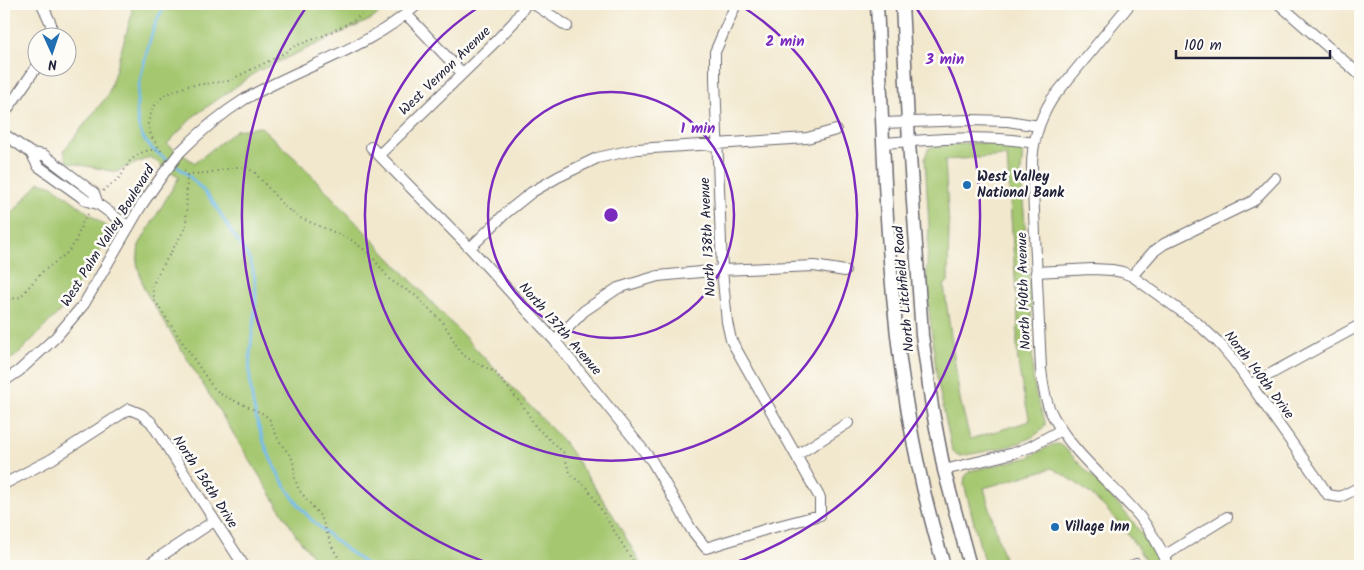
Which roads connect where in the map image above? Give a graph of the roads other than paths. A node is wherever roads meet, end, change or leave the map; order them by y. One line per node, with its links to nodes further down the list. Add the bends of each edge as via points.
1 (42, 4): 12 (street)
2 (418, 4): 10 (street, West Palm Valley Boulevard)
3 (526, 4): 13 (street, West Vernon Avenue, via 508,28)
4 (534, 4): 11 (street)
5 (736, 4): 23 (street, North 138th Avenue, via 715,52)
6 (877, 4): 18 (main road, North Litchfield Road)
7 (902, 4): 17 (main road, North Litchfield Road)
8 (1130, 4): 19 (street, North 140th Avenue, via 1052,99)
9 (1279, 4): 14 (street)
10 (406, 14): 13 (street); 33 (street, West Palm Valley Boulevard, bridge, via 366,41 246,99 221,115 180,152)
11 (567, 26)
12 (51, 28)
13 (462, 73): 28 (street, West Vernon Avenue)
14 (1360, 75)
15 (29, 78): 16 (street)
16 (4, 114)
17 (908, 122): 18 (street); 19 (street, via 980,120); 22 (main road, North Litchfield Road)
18 (882, 123): 24 (main road, North Litchfield Road)
19 (1039, 126): 25 (street, North 140th Avenue)
20 (836, 130): 23 (street, via 807,138)
21 (4, 134): 27 (street)
22 (909, 142): 24 (street); 25 (street, via 971,137); 46 (main road, North Litchfield Road, via 922,331)
23 (717, 143): 34 (street, via 638,149 597,158 532,192); 35 (street, North 138th Avenue)
24 (883, 143): 55 (main road, North Litchfield Road, via 891,280 906,402)
25 (1034, 143): 37 (street, North 140th Avenue)
26 (371, 146): 28 (street, North 137th Avenue)
27 (31, 153): 29 (street, via 44,155); 31 (street, via 38,166)
28 (379, 155): 34 (street, North 137th Avenue)
29 (68, 174): 31 (street); 32 (street, via 94,194)
30 (1275, 178): 38 (street, via 1253,201 1164,244)
31 (61, 183): 32 (street, via 87,201)
32 (98, 204): 33 (street)
33 (128, 227): 41 (street, West Palm Valley Boulevard, via 84,304 56,337)
34 (470, 248): 40 (street, North 137th Avenue)
35 (722, 270): 36 (street, via 814,266); 40 (street, via 658,276 618,288 584,311); 45 (street, North 138th Avenue, via 730,340)
36 (845, 271)
37 (1036, 272): 38 (street, North 140th Drive, via 1092,269); 44 (street, North 140th Avenue, via 1043,384 1049,407)
38 (1132, 276): 42 (street, North 140th Drive, via 1196,322 1218,342)
39 (1360, 325): 42 (street)
40 (555, 341): 49 (street, North 137th Avenue, via 652,461 691,529 706,548)
41 (4, 381)
42 (1252, 384): 48 (street, North 140th Drive, via 1328,495 1340,497)
43 (848, 423): 45 (street)
44 (1061, 430): 46 (street, via 1014,453); 52 (street, North 140th Avenue, via 1140,518)
45 (797, 455): 49 (street, North 138th Avenue, via 820,498)
46 (944, 470): 56 (main road, North Litchfield Road)
47 (4, 482): 51 (street, North 136th Drive, via 52,459 129,409 151,422)
48 (1360, 487)
49 (820, 515)
50 (1227, 517): 52 (street)
51 (214, 521): 53 (street); 54 (street, North 136th Drive)
52 (1164, 556): 57 (street, North 140th Avenue)
53 (146, 566)
54 (244, 566)
55 (944, 566)
56 (970, 566)
57 (1169, 566)

